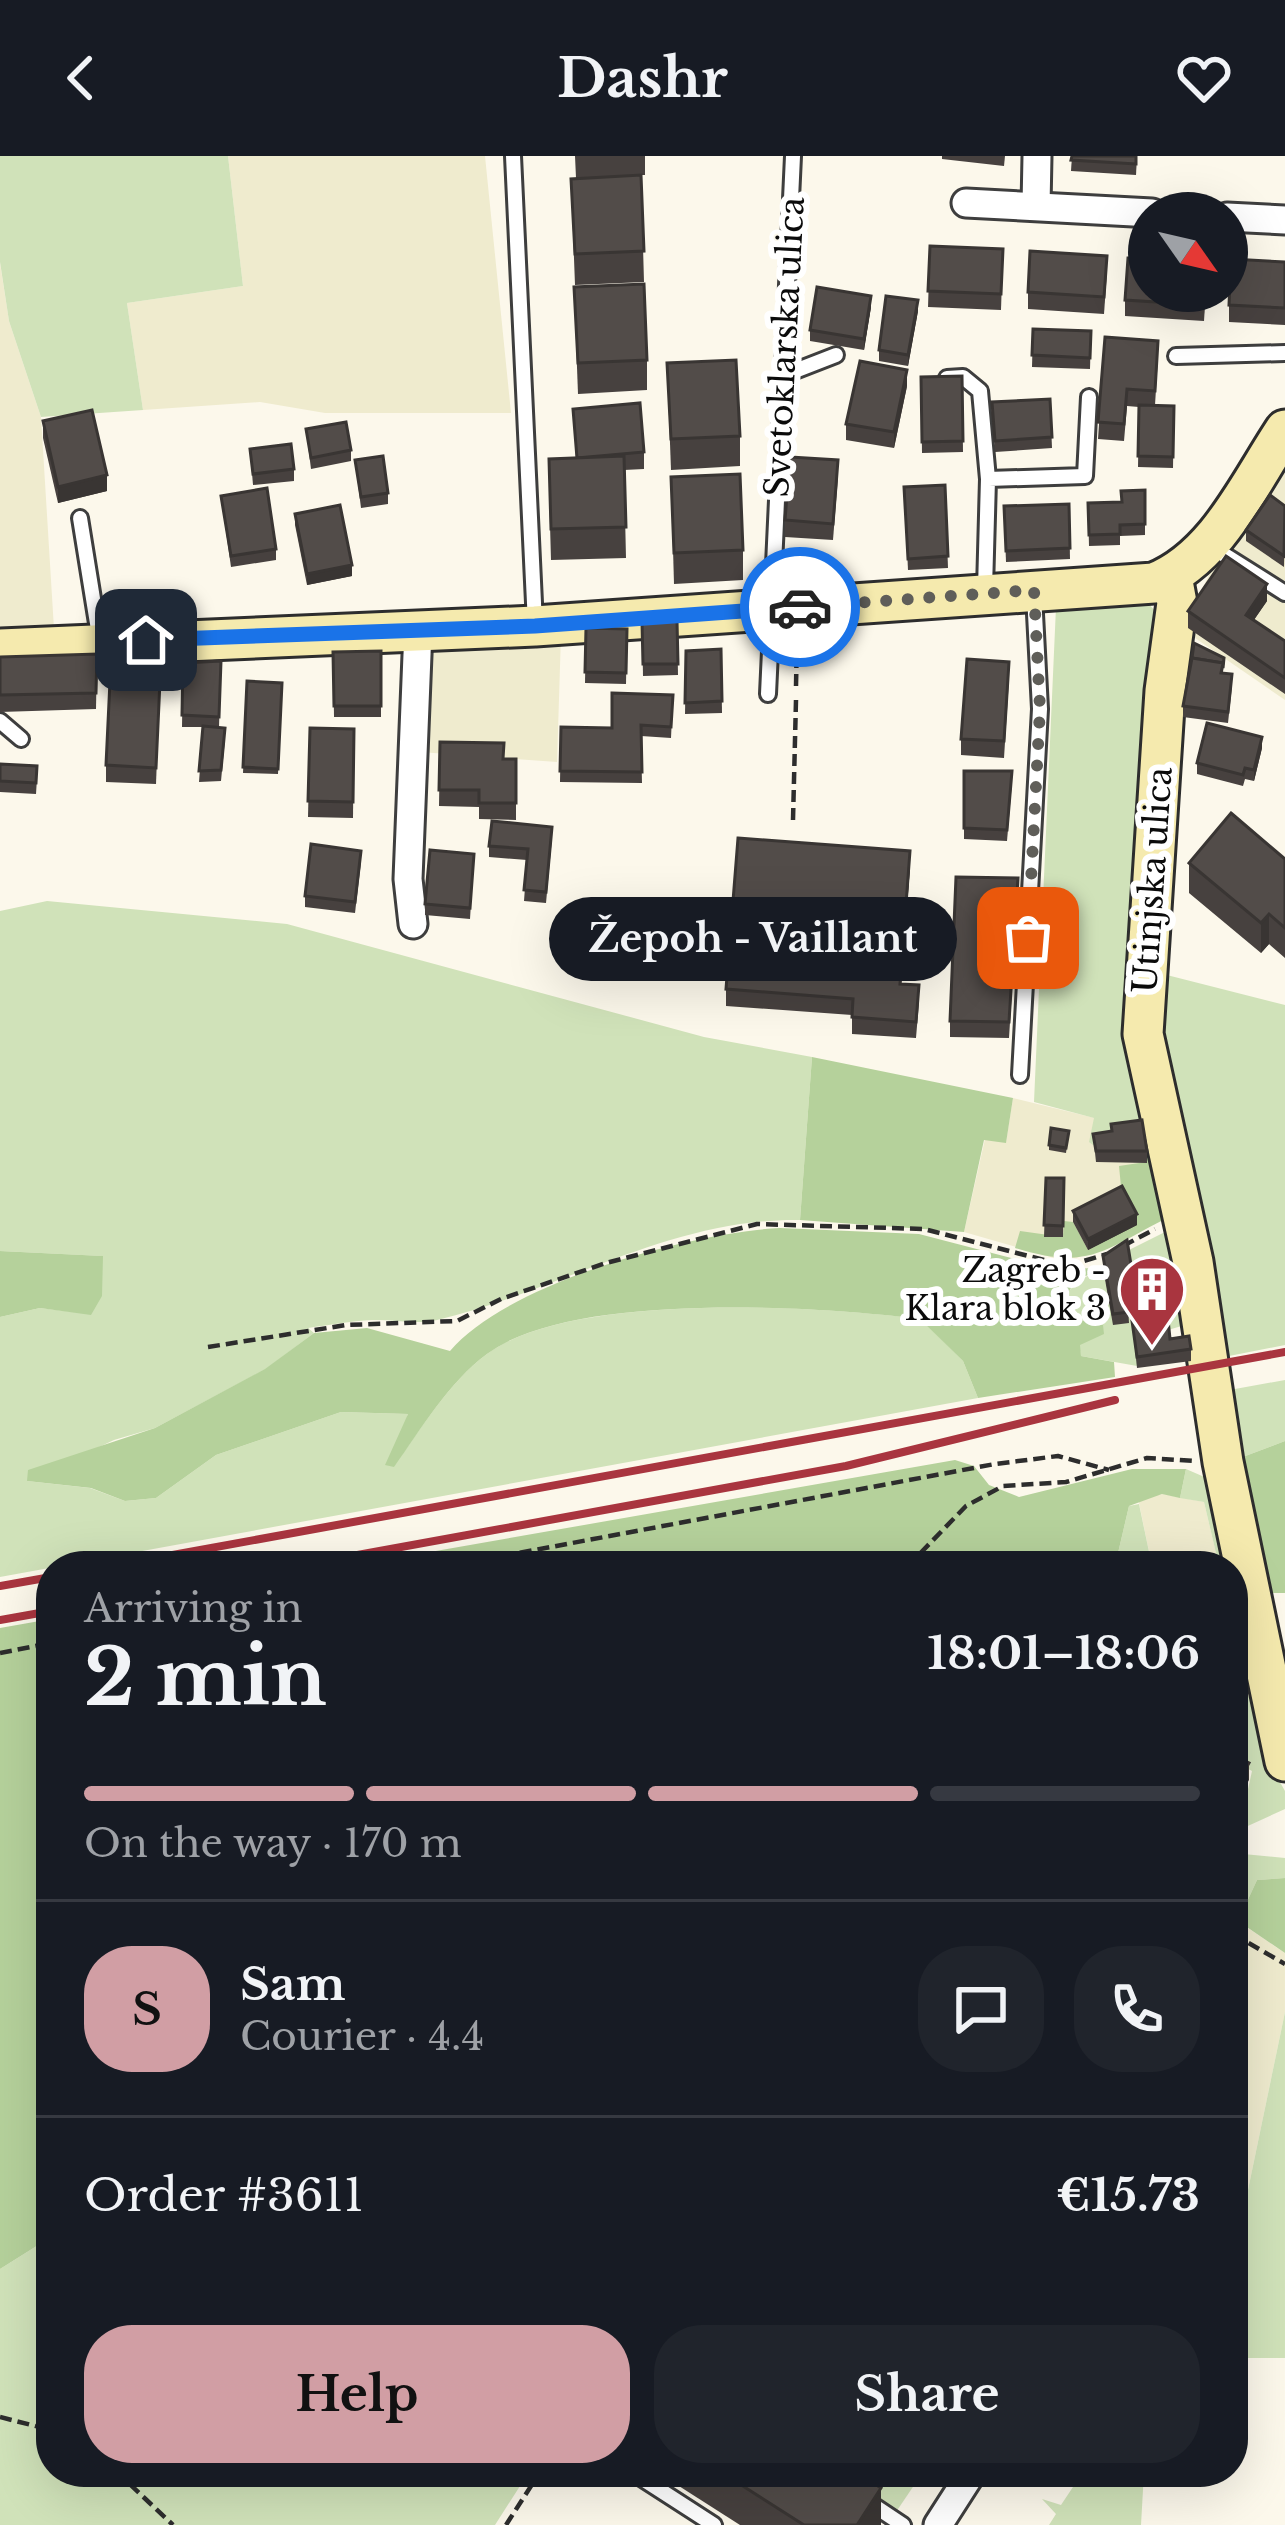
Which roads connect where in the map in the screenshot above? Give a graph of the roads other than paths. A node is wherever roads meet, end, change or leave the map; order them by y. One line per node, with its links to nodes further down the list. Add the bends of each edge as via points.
1 (513, 156): 24 (lane)
2 (793, 156): 12 (lane, Svetoklarska ulica)
3 (1037, 156): 5 (street)
4 (966, 203): 5 (street)
5 (1036, 206): 6 (street)
6 (1128, 212)
7 (1248, 218): 8 (street)
8 (1285, 220)
9 (1285, 353): 11 (lane)
10 (836, 355): 12 (lane)
11 (1176, 356)
12 (782, 376): 23 (lane, Svetoklarska ulica)
13 (922, 379): 16 (lane, via 963,377 980,391)
14 (1089, 397): 16 (lane, via 1085,476)
15 (1285, 430): 18 (street)
16 (988, 479): 22 (lane)
17 (80, 518): 26 (lane)
18 (1208, 545): 19 (street); 21 (lane)
19 (1172, 576): 20 (street, via 1137,586); 33 (street, Utinjska ulica, via 1177,603 1143,1034)
20 (1034, 590): 22 (street); 32 (lane, via 1040,709)
21 (1285, 593)
22 (985, 594): 23 (street)
23 (784, 615): 24 (street); 28 (lane, Svetoklarska ulica)
24 (535, 626): 25 (street)
25 (418, 630): 26 (street); 31 (street)
26 (100, 642): 27 (street)
27 (0, 650)
28 (768, 694)
29 (0, 721): 30 (lane)
30 (21, 739)
31 (413, 924)
32 (1020, 1075)
33 (1241, 1551)
34 (1248, 1583): 35 (street, Utinjska ulica)
35 (1285, 1762)
36 (655, 2487): 39 (lane)
37 (962, 2487): 41 (street)
38 (854, 2492): 40 (lane)
39 (714, 2525)
40 (903, 2525)
41 (938, 2525)

